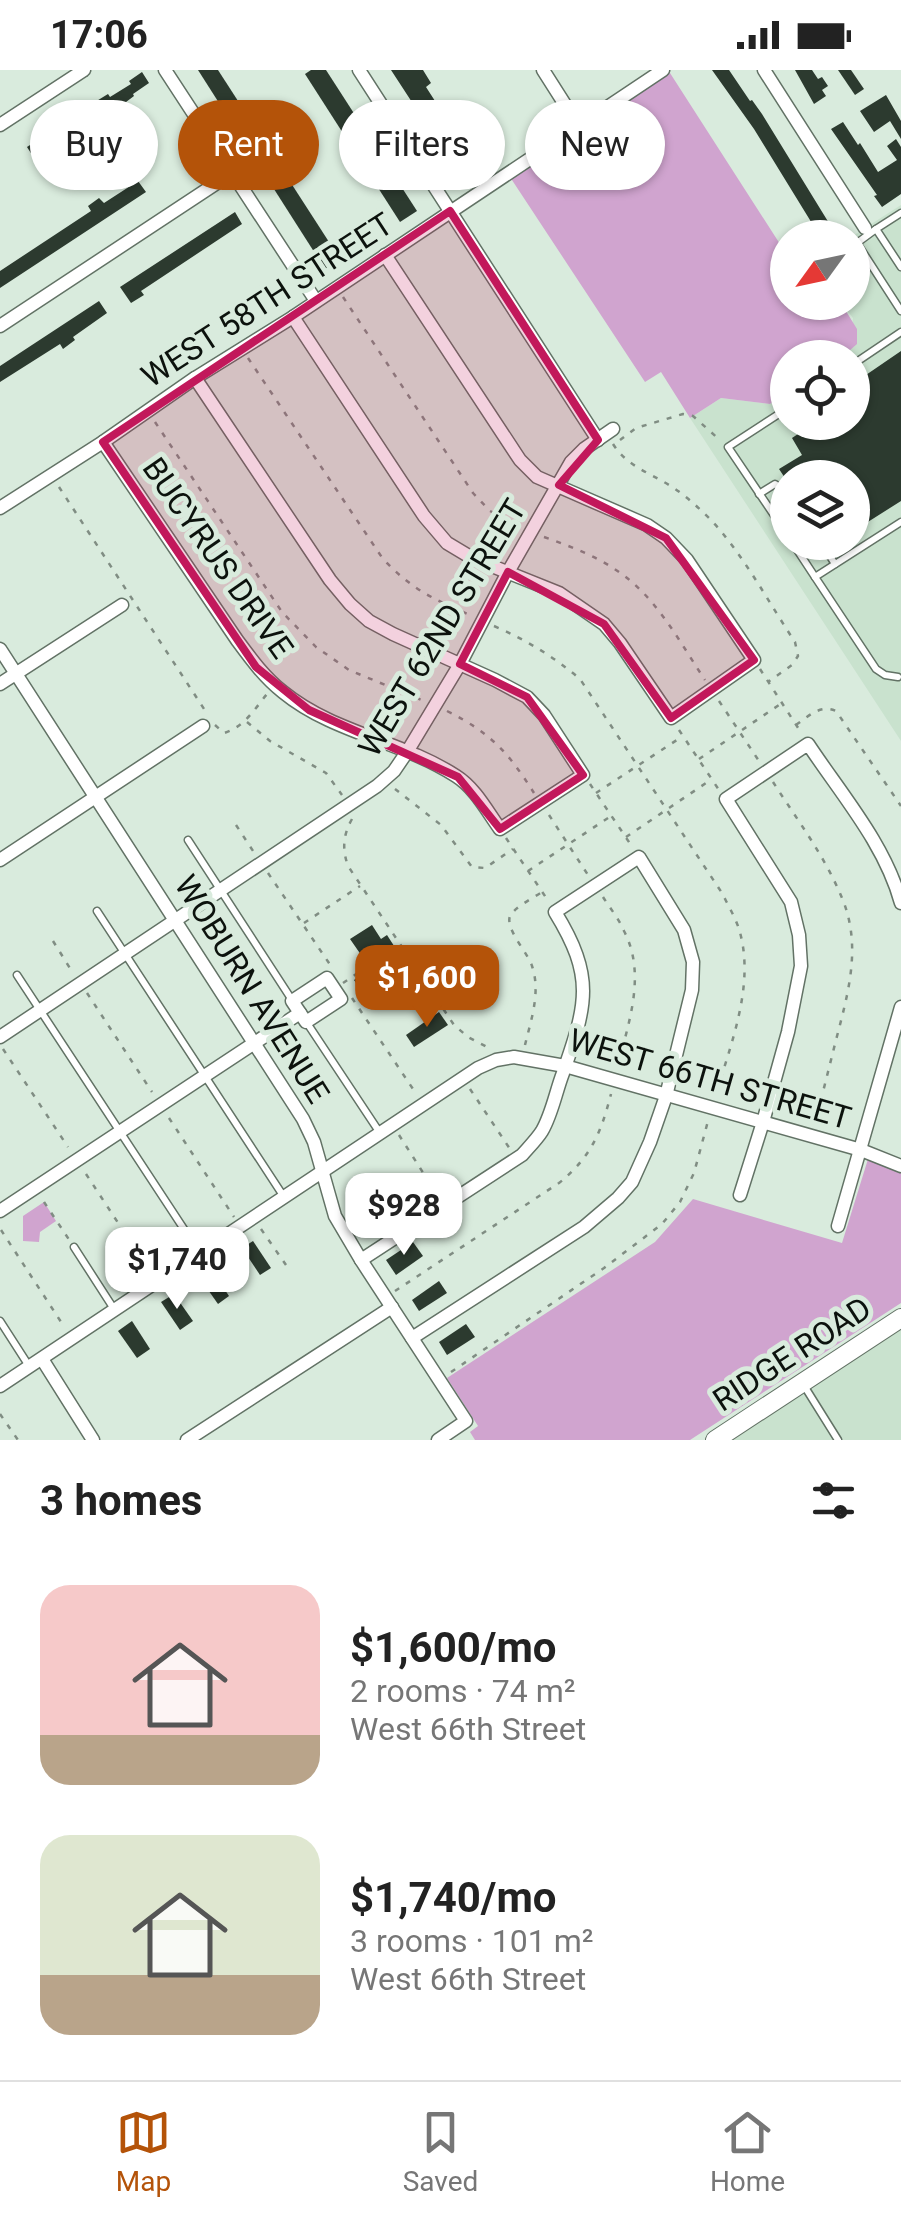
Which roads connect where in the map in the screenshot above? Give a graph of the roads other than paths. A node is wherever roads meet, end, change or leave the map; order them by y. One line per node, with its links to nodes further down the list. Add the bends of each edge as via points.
1 (84, 70): 10 (street)
2 (165, 70): 7 (street)
3 (359, 70): 14 (street)
4 (543, 70): 8 (street)
5 (664, 70): 9 (street, WEST 58TH STREET)
6 (764, 70): 16 (street)
7 (185, 100)
8 (562, 100)
9 (617, 100)
10 (0, 125)
11 (525, 161): 14 (street, WEST 58TH STREET)
12 (205, 190): 22 (street)
13 (244, 190): 19 (street)
14 (450, 212): 17 (street, WEST 58TH STREET); 28 (street)
15 (901, 213): 16 (lane)
16 (871, 228): 18 (lane); 20 (lane, via 856,243)
17 (384, 255): 19 (street, WEST 58TH STREET); 30 (street, via 520,460)
18 (901, 267)
19 (316, 301): 21 (street, WEST 58TH STREET)
20 (901, 311)
21 (293, 317): 25 (street, WEST 58TH STREET); 39 (street, via 424,516 472,558)
22 (0, 326)
23 (901, 332): 24 (lane)
24 (870, 352)
25 (195, 378): 29 (street, WEST 58TH STREET); 43 (street, via 350,604 393,634)
26 (770, 420): 32 (lane, via 728,447)
27 (613, 429): 28 (street, WEST 62ND STREET)
28 (598, 440): 30 (street, WEST 62ND STREET, via 571,462)
29 (103, 442): 33 (street, WEST 58TH STREET); 48 (street, BUCYRUS DRIVE, via 256,667 309,710)
30 (559, 485): 39 (street, WEST 62ND STREET); 39 (street, via 666,538 754,660 671,718 604,624 559,593)
31 (770, 487): 32 (lane)
32 (759, 494): 34 (lane)
33 (0, 508)
34 (770, 510)
35 (901, 522): 38 (lane)
36 (803, 560): 40 (lane)
37 (832, 560): 38 (lane)
38 (835, 564): 40 (lane)
39 (508, 572): 43 (street, WEST 62ND STREET)
40 (814, 577): 45 (lane, via 876,669)
41 (122, 604): 44 (street)
42 (0, 649): 44 (street, WOBURN AVENUE)
43 (460, 664): 48 (street, WEST 62ND STREET); 48 (street, BUCYRUS DRIVE, via 527,697 584,775 500,829 458,777)
44 (16, 673): 46 (street); 49 (street, WOBURN AVENUE)
45 (900, 676)
46 (0, 684)
47 (202, 726): 49 (street)
48 (407, 752): 52 (street, WEST 62ND STREET, via 377,786)
49 (96, 796): 51 (street); 55 (street, WOBURN AVENUE)
50 (188, 840): 52 (lane)
51 (0, 860)
52 (222, 891): 55 (street, WEST 62ND STREET); 60 (lane)
53 (901, 903): 66 (street, via 882,856 808,744 726,799 791,902 799,934 796,994)
54 (98, 911): 56 (lane)
55 (177, 921): 56 (street, WEST 62ND STREET); 62 (street, WOBURN AVENUE)
56 (126, 955): 59 (street, WEST 62ND STREET); 64 (lane)
57 (17, 975): 59 (lane)
58 (901, 1007): 69 (street)
59 (40, 1011): 61 (street, WEST 62ND STREET); 67 (lane)
60 (300, 1012): 62 (street); 68 (lane)
61 (1, 1042)
62 (254, 1043): 64 (street); 71 (street, WOBURN AVENUE, via 303,1119)
63 (565, 1066): 65 (street, WEST 66TH STREET); 65 (street, via 584,989 572,938 555,912 639,858 684,930 693,962); 68 (street, WEST 66TH STREET, via 496,1060); 78 (street, via 542,1130 522,1155)
64 (205, 1076): 67 (street); 73 (lane)
65 (666, 1096): 66 (street, WEST 66TH STREET); 83 (street, via 632,1182 618,1198)
66 (764, 1122): 69 (street, WEST 66TH STREET); 72 (street)
67 (120, 1132): 74 (street); 77 (lane)
68 (380, 1133): 71 (street, WEST 66TH STREET)
69 (861, 1150): 70 (street, WEST 66TH STREET); 75 (street)
70 (901, 1166)
71 (321, 1172): 73 (street, WEST 66TH STREET); 78 (street, WOBURN AVENUE, via 334,1216)
72 (740, 1195)
73 (284, 1197): 77 (street, WEST 66TH STREET)
74 (0, 1211)
75 (838, 1226)
76 (74, 1247): 80 (lane)
77 (200, 1253): 80 (street, WEST 66TH STREET)
78 (360, 1260): 79 (street, WOBURN AVENUE)
79 (392, 1307): 83 (street, WOBURN AVENUE); 88 (street)
80 (115, 1310): 84 (street, WEST 66TH STREET)
81 (901, 1318): 85 (main road, RIDGE ROAD)
82 (0, 1321): 84 (lane)
83 (412, 1338): 89 (street, WOBURN AVENUE, via 466,1421)
84 (36, 1363): 86 (street, WEST 66TH STREET); 87 (street)
85 (803, 1383): 90 (main road, RIDGE ROAD); 91 (lane)
86 (0, 1386)
87 (92, 1440)
88 (186, 1440)
89 (438, 1440)
90 (716, 1440)
91 (838, 1440)

